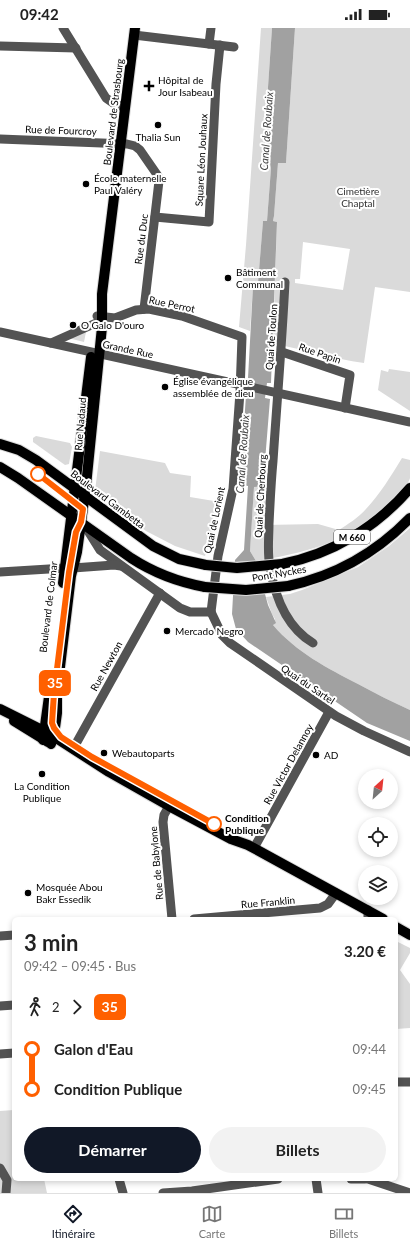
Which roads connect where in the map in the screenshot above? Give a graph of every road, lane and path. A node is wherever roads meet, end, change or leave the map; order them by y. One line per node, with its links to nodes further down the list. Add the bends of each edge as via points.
1 (63, 28): 8 (street)
2 (211, 28): 4 (street)
3 (135, 31): 4 (street); 9 (main road, Boulevard de Strasbourg)
4 (209, 44): 5 (street)
5 (220, 45): 7 (street); 12 (street, Square Léon Jouhaux, via 209,222)
6 (0, 46): 8 (street)
7 (234, 47)
8 (76, 48): 9 (street, via 106,98 116,105)
9 (125, 107): 11 (main road, Boulevard de Strasbourg)
10 (0, 139): 11 (street, Rue de Fourcroy)
11 (121, 144): 12 (street, Rue du Duc, via 135,146 140,150 159,179); 15 (main road, Boulevard de Strasbourg)
12 (155, 217): 14 (street, Rue du Duc)
13 (285, 282): 19 (street, Quai de Toulon)
14 (144, 309): 15 (street, Rue Perrot, via 118,318); 17 (street, Rue Perrot, via 182,316)
15 (98, 319): 18 (street); 20 (main road, Boulevard de Strasbourg)
16 (0, 332): 18 (street, Grande Rue)
17 (242, 337): 21 (street, Quai de Lorient)
18 (51, 344): 20 (street, Grande Rue)
19 (282, 352): 22 (street, Quai de Toulon); 23 (street, Rue Papin, via 350,375)
20 (95, 353): 21 (street, Grande Rue); 28 (main road, Rue Nadaud); 29 (main road, Rue Nadaud)
21 (239, 385): 22 (street, Grande Rue); 41 (street, Quai de Lorient, via 233,489 218,556)
22 (277, 393): 23 (street); 42 (street, Quai de Cherbourg, via 270,488 270,568 284,612 304,637)
23 (345, 408): 24 (street)
24 (410, 422)
25 (0, 444): 28 (main road, Boulevard Gambetta / M 660, via 31,457)
26 (2, 467): 30 (main road, via 24,476 57,499); 32 (main road, M 660)
27 (410, 488): 36 (main road, Pont Nyckes / M 660, bridge, via 391,508 362,531 322,552 282,564 237,568)
28 (75, 490): 29 (main road, Boulevard Gambetta / M 660); 30 (main road, Rue Nadaud)
29 (85, 497): 30 (main road, via 79,503); 31 (main road, Rue Nadaud); 35 (main road, Boulevard Gambetta / M 660)
30 (73, 502): 32 (main road, Boulevard de Colmar)
31 (83, 509): 32 (main road, via 77,510); 34 (main road, Boulevard de Colmar); 35 (main road, via 100,514 133,538)
32 (72, 516): 34 (main road, M 660); 38 (main road, Boulevard de Colmar)
33 (410, 518): 34 (main road, Pont Nyckes / M 660, bridge, via 381,544 354,561 320,577 288,586 252,590 228,590 178,581 131,558)
34 (83, 524): 37 (street, via 99,549); 38 (main road, Boulevard de Colmar, via 77,552)
35 (153, 546): 36 (main road, Boulevard Gambetta / M 660, via 179,559)
36 (206, 565)
37 (122, 566): 38 (street); 40 (street)
38 (69, 568): 39 (street); 45 (main road, Boulevard de Colmar, via 57,710)
39 (0, 572)
40 (160, 593): 41 (street, via 186,611); 46 (street, Rue Newton)
41 (211, 612): 44 (street, Quai du Sartel, via 222,635 230,643)
42 (313, 643)
43 (0, 709): 45 (main road, via 20,725)
44 (329, 712): 47 (street, Quai du Sartel); 50 (street, Rue Victor Delannoy)
45 (48, 738): 46 (main road); 48 (main road, via 109,775)
46 (73, 749): 48 (main road)
47 (410, 752)
48 (148, 794): 49 (main road)
49 (170, 806): 50 (main road, via 231,839); 53 (street, Rue de Babylone, via 163,822)
50 (254, 848): 51 (main road)
51 (336, 893): 52 (main road); 54 (street, Rue Franklin, via 328,904 320,908)
52 (368, 915)
53 (172, 917)
54 (217, 917)
55 (398, 928): 57 (main road)
56 (12, 935): 58 (street)
57 (410, 935)
58 (0, 936)
59 (12, 1005): 60 (street)
60 (0, 1006)
61 (12, 1053): 62 (street)
62 (0, 1054)
63 (398, 1082): 64 (street)
64 (410, 1082)
65 (0, 1168): 71 (street, via 7,1180)
66 (120, 1181): 72 (street)
67 (261, 1181): 70 (street)
68 (316, 1181): 74 (street)
69 (374, 1181): 75 (street)
70 (219, 1186): 73 (street)
71 (6, 1193)
72 (123, 1193)
73 (163, 1193)
74 (318, 1193)
75 (410, 1193)

